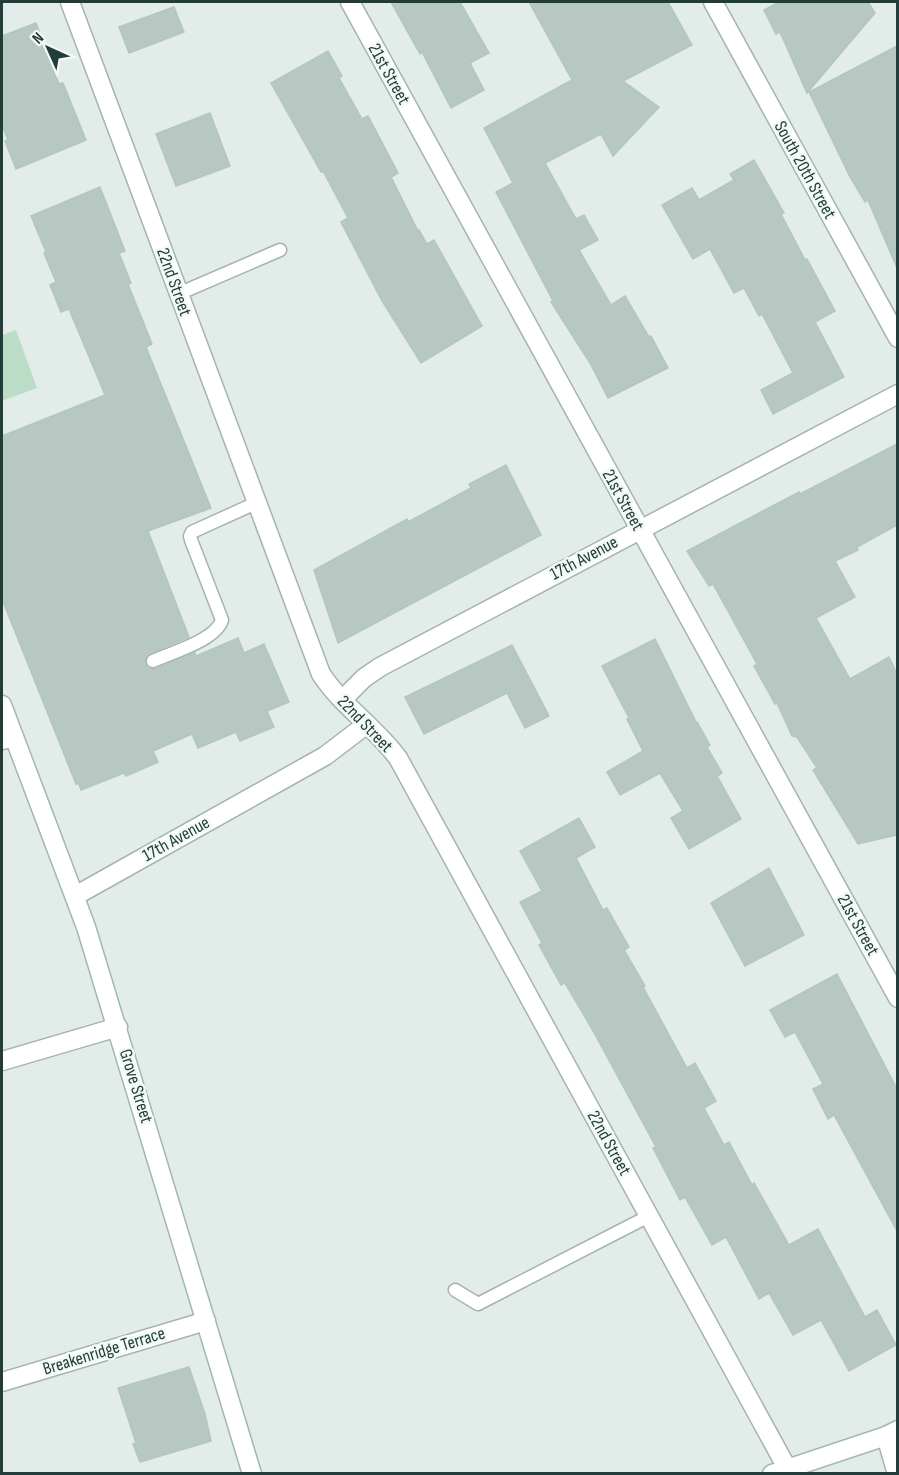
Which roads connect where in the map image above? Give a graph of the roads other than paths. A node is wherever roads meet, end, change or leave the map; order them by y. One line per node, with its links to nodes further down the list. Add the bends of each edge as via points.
1 (70, 2): 5 (street, 22nd Street)
2 (350, 2): 9 (street, 21st Street)
3 (713, 2): 6 (street, South 20th Street)
4 (280, 250): 5 (lane)
5 (178, 294): 8 (street, 22nd Street)
6 (897, 338)
7 (897, 394): 9 (street, 17th Avenue)
8 (256, 503): 10 (lane, via 192,532 191,540 222,620 213,634); 11 (street, 22nd Street, via 314,660)
9 (639, 529): 11 (street, 17th Avenue, via 380,667); 16 (street, 21st Street)
10 (153, 661)
11 (342, 700): 13 (street, 22nd Street)
12 (2, 705): 14 (street, Grove Street)
13 (367, 724): 15 (street, 17th Avenue, via 325,756); 19 (street, 22nd Street, via 398,758)
14 (8, 739): 15 (street, Grove Street)
15 (75, 896): 17 (street, Grove Street)
16 (897, 998)
17 (118, 1027): 18 (street); 21 (street, Grove Street)
18 (2, 1062)
19 (649, 1216): 20 (lane, via 478,1304); 24 (street, 22nd Street)
20 (455, 1290)
21 (206, 1321): 22 (street, Breakenridge Terrace); 25 (street, Grove Street)
22 (2, 1382)
23 (892, 1433): 24 (street); 26 (street)
24 (779, 1471)
25 (252, 1473)
26 (897, 1473)

